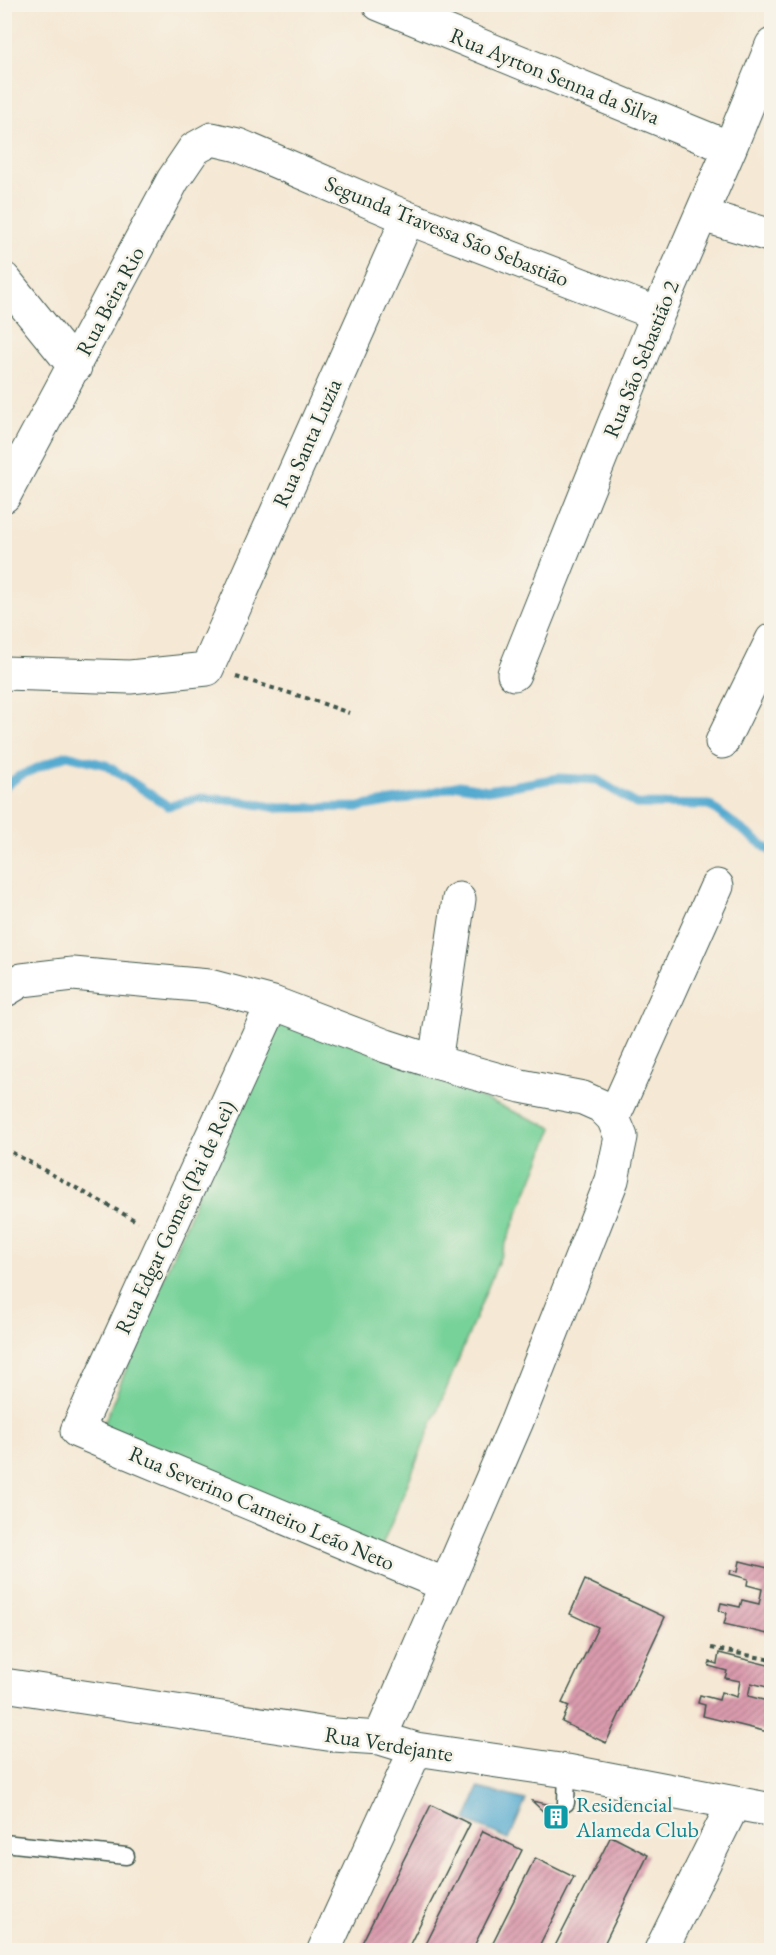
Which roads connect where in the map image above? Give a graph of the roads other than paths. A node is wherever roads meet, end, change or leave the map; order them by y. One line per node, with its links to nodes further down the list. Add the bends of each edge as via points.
1 (380, 4): 4 (street, Rua Ayrton Senna da Silva)
2 (771, 45): 4 (street, Rua São Sebastião 2)
3 (238, 145): 6 (street, Segunda Travessa São Sebastião); 10 (street, Rua Beira Rio, via 212,139 194,150 173,180)
4 (730, 148): 5 (street, Rua São Sebastião 2)
5 (702, 215): 7 (street); 9 (street, Rua São Sebastião 2)
6 (408, 218): 9 (street, Segunda Travessa São Sebastião); 13 (street, Rua Santa Luzia, via 207,669 130,677)
7 (771, 236)
8 (4, 279): 10 (street)
9 (658, 314): 14 (street, Rua São Sebastião 2)
10 (75, 367): 11 (street, Rua Beira Rio)
11 (4, 496)
12 (771, 640): 15 (street)
13 (4, 672)
14 (514, 674)
15 (722, 742)
16 (717, 886): 21 (street)
17 (459, 899): 20 (street)
18 (4, 991): 19 (street, via 22,980 73,974 209,986)
19 (273, 1003): 20 (street); 22 (street, Rua Edgar Gomes (Pai de Rei))
20 (435, 1062): 21 (street, via 583,1098 601,1106)
21 (613, 1118): 23 (street, via 621,1137 612,1180 517,1421)
22 (77, 1431): 23 (street, Rua Severino Carneiro Leão Neto)
23 (446, 1585): 25 (street)
24 (4, 1685): 25 (street, Rua Verdejante, via 334,1735)
25 (380, 1738): 26 (street, Rua Verdejante)
26 (416, 1749): 27 (street, Rua Verdejante, via 567,1787); 31 (street)
27 (734, 1803): 28 (street, Rua Verdejante); 32 (street)
28 (771, 1810)
29 (4, 1843): 30 (lane)
30 (126, 1856)
31 (324, 1950)
32 (661, 1950)

